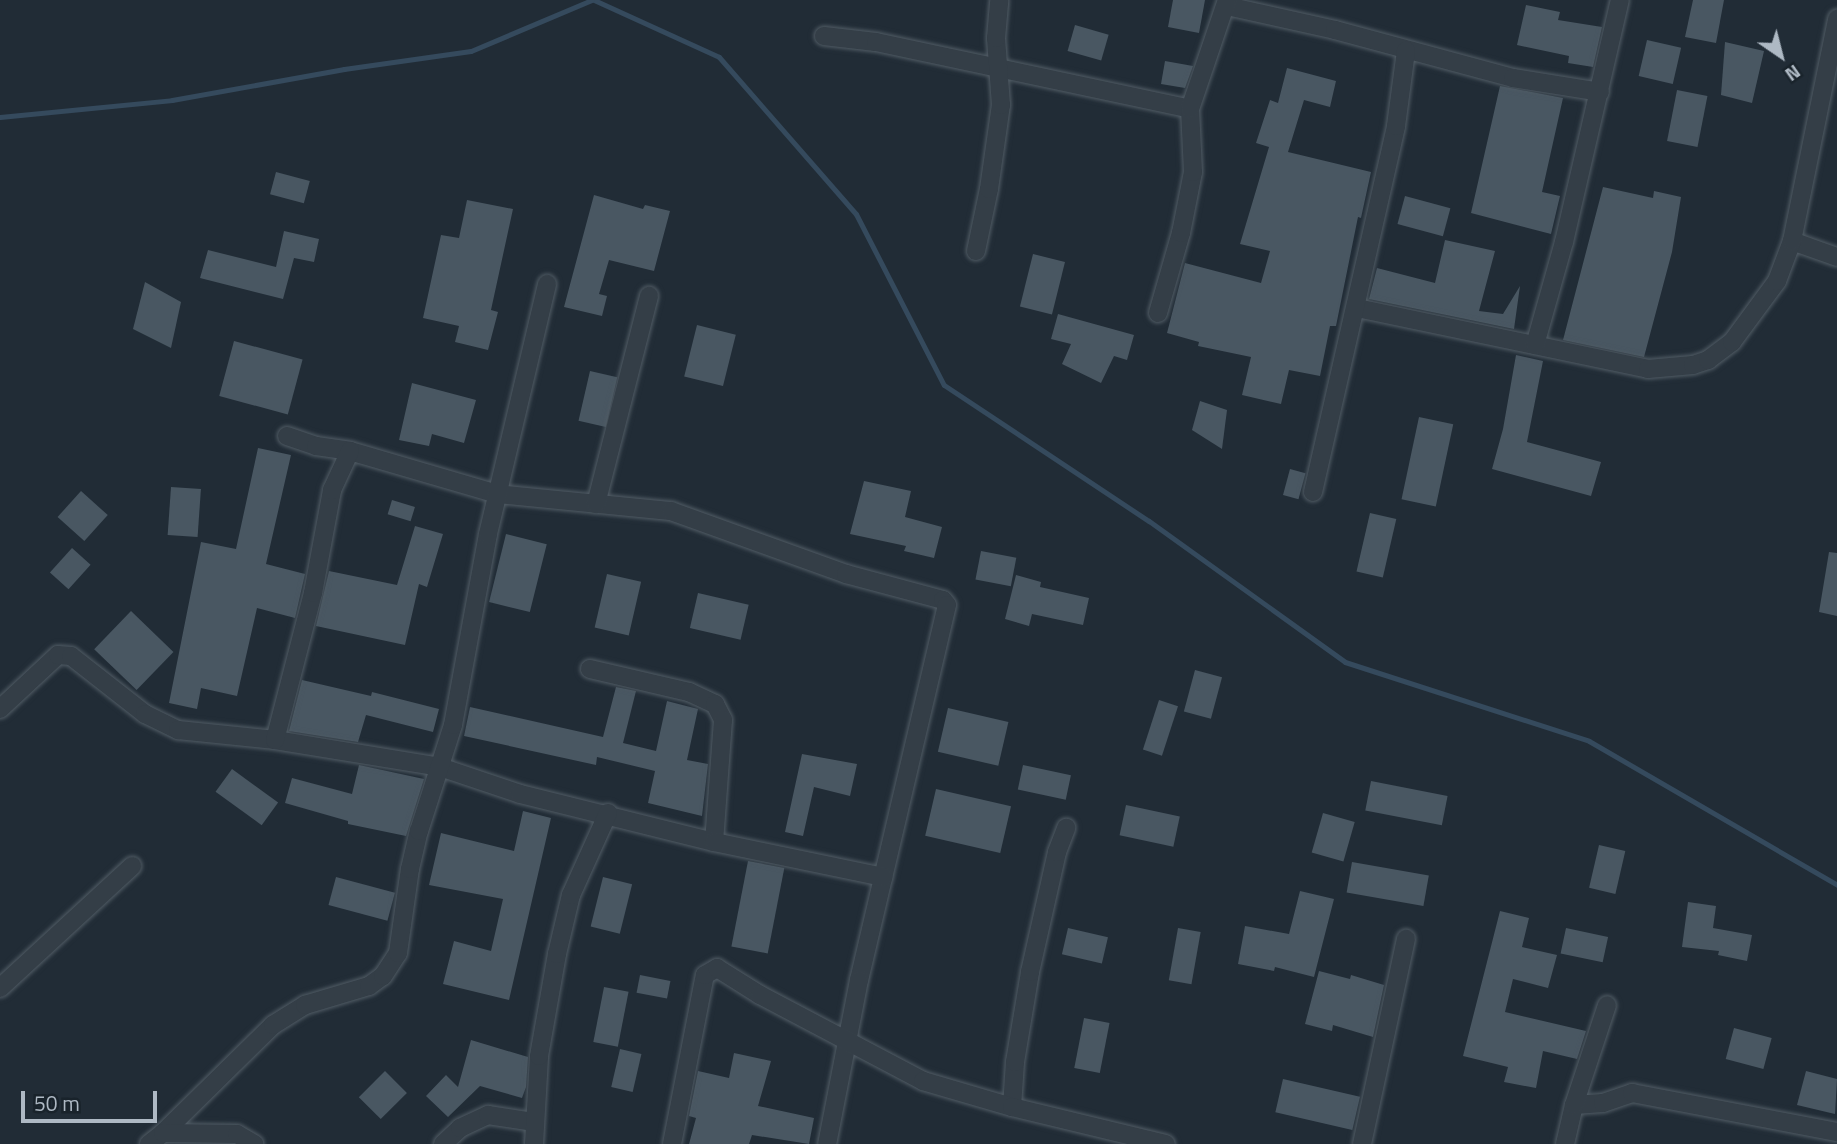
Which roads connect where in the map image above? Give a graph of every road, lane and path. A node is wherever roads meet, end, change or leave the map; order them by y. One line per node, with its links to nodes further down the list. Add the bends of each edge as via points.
1 (999, 0): 7 (street)
2 (1620, 0): 8 (street)
3 (1227, 3): 6 (street); 9 (street)
4 (1837, 19): 10 (street)
5 (824, 36): 7 (street, via 876,42)
6 (1406, 51): 8 (street, via 1513,78); 15 (street, via 1396,126)
7 (998, 70): 9 (street); 11 (street, via 997,145)
8 (1600, 92): 17 (street)
9 (1190, 109): 16 (street, via 1193,172)
10 (1792, 242): 12 (street); 17 (street, via 1777,281 1752,319 1708,360 1648,369)
11 (976, 251)
12 (1837, 257)
13 (547, 284): 21 (street)
14 (649, 296): 22 (street)
15 (1357, 308): 17 (street); 20 (street)
16 (1158, 313)
17 (1535, 345)
18 (287, 436): 19 (street)
19 (350, 451): 21 (street); 25 (street, via 332,490 313,593)
20 (1313, 492)
21 (498, 494): 22 (street); 26 (street, via 453,725)
22 (596, 504): 31 (street, via 671,511 846,574 943,600 947,606)
23 (590, 669): 29 (street, via 690,692 715,704 723,720)
24 (0, 709): 25 (street, via 58,655 71,656 145,714 178,730)
25 (275, 740): 26 (street)
26 (440, 767): 27 (street, via 520,794); 40 (street, via 416,844 398,953 383,976 358,991 291,1011)
27 (608, 813): 29 (street); 38 (street, via 571,895 538,1056)
28 (1066, 828): 37 (street, via 1056,852 1030,972)
29 (714, 842): 31 (street)
30 (132, 866): 33 (street)
31 (883, 877): 35 (street)
32 (1406, 939): 47 (street)
33 (0, 988)
34 (1607, 1005): 36 (street)
35 (846, 1042): 37 (street, via 923,1081); 44 (street, via 718,968 705,975); 45 (street)
36 (1574, 1105): 39 (street, via 1603,1103 1632,1093); 48 (street)
37 (1012, 1107): 46 (street)
38 (534, 1122): 42 (street, via 488,1115 460,1128); 43 (street)
39 (1837, 1132)
40 (156, 1139): 41 (street, via 237,1134)
41 (254, 1144)
42 (443, 1144)
43 (534, 1144)
44 (672, 1144)
45 (827, 1144)
46 (1166, 1144)
47 (1362, 1144)
48 (1565, 1144)

